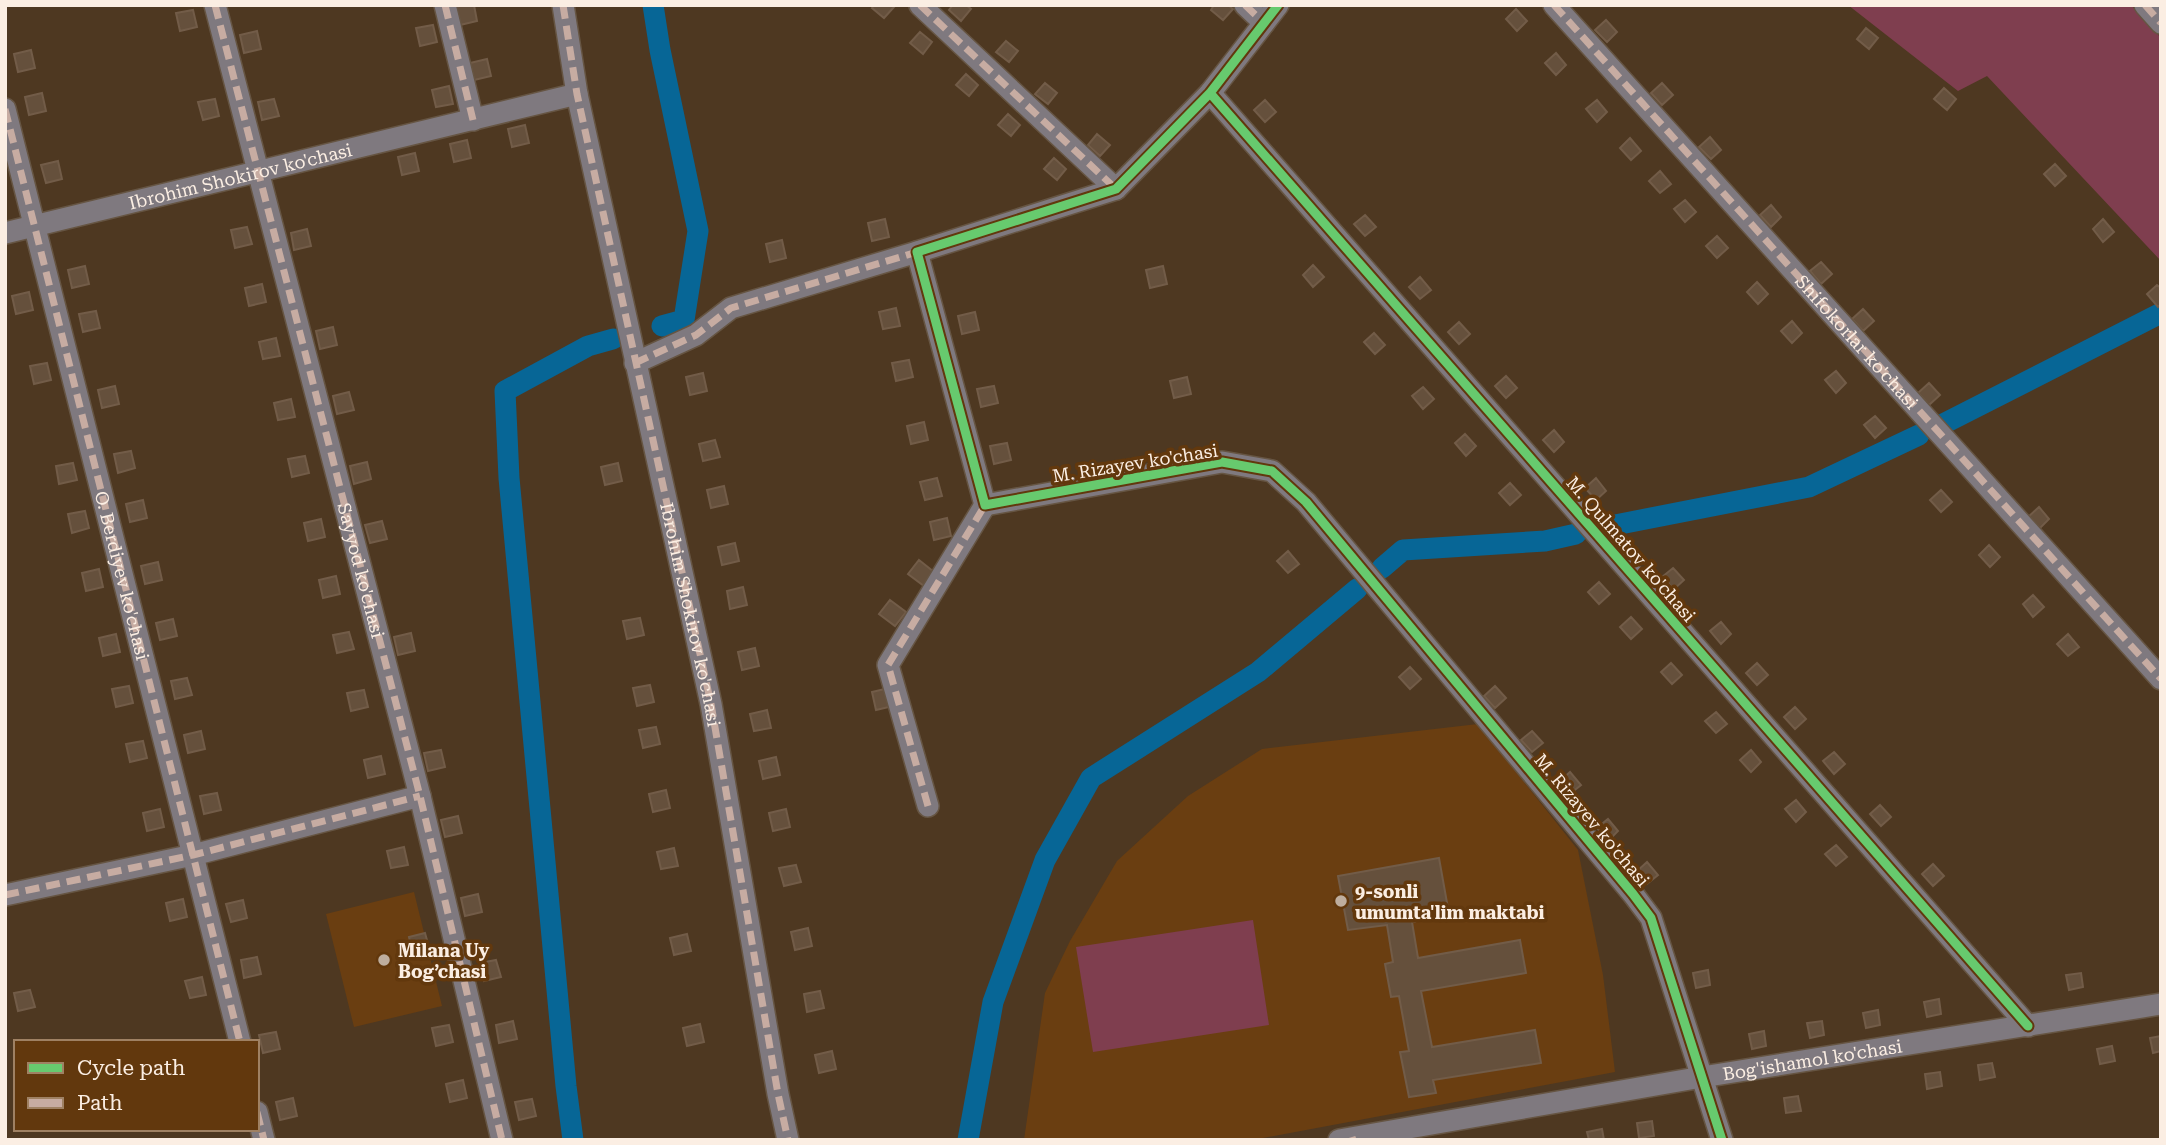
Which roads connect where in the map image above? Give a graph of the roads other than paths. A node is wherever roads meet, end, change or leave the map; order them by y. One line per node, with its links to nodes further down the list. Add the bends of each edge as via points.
1 (215, 5): 15 (street, Sayyod ko'chasi)
2 (445, 5): 14 (street)
3 (563, 5): 12 (street, Ibrohim Shokirov ko'chasi)
4 (920, 5): 16 (street)
5 (1245, 5): 9 (street)
6 (1278, 5): 9 (street)
7 (1554, 5): 22 (street, Shifokorlar ko'chasi)
8 (2146, 5): 10 (street)
9 (1264, 23): 11 (street)
10 (2161, 23)
11 (1210, 93): 16 (street); 28 (street, M. Qulmatov ko'chasi)
12 (577, 94): 14 (street, Ibrohim Shokirov ko'chasi); 20 (street, Ibrohim Shokirov ko'chasi)
13 (5, 108): 17 (street, O. Berdiyev ko'chasi)
14 (473, 120): 15 (street, Ibrohim Shokirov ko'chasi)
15 (257, 172): 17 (street, Ibrohim Shokirov ko'chasi); 23 (street, Sayyod ko'chasi)
16 (1116, 189): 19 (street)
17 (34, 225): 18 (street, Ibrohim Shokirov ko'chasi); 25 (street, O. Berdiyev ko'chasi)
18 (5, 233)
19 (917, 253): 20 (street, via 731,308 696,335); 21 (street)
20 (635, 363): 35 (street, Ibrohim Shokirov ko'chasi, via 711,704)
21 (985, 505): 24 (street, via 888,665); 30 (street, M. Rizayev ko'chasi, via 1222,462 1272,471 1315,513 1651,918)
22 (2161, 679)
23 (419, 796): 25 (street); 34 (street, Sayyod ko'chasi)
24 (928, 806)
25 (193, 855): 26 (street); 29 (street, O. Berdiyev ko'chasi)
26 (5, 895)
27 (2161, 1004): 28 (street, Bog'ishamol ko'chasi)
28 (2028, 1026): 30 (street, Bog'ishamol ko'chasi)
29 (239, 1040)
30 (1702, 1077): 32 (street, Bog'ishamol ko'chasi); 36 (street, M. Rizayev ko'chasi)
31 (259, 1120): 33 (street)
32 (1348, 1139)
33 (264, 1140)
34 (502, 1140)
35 (788, 1140)
36 (1721, 1140)

